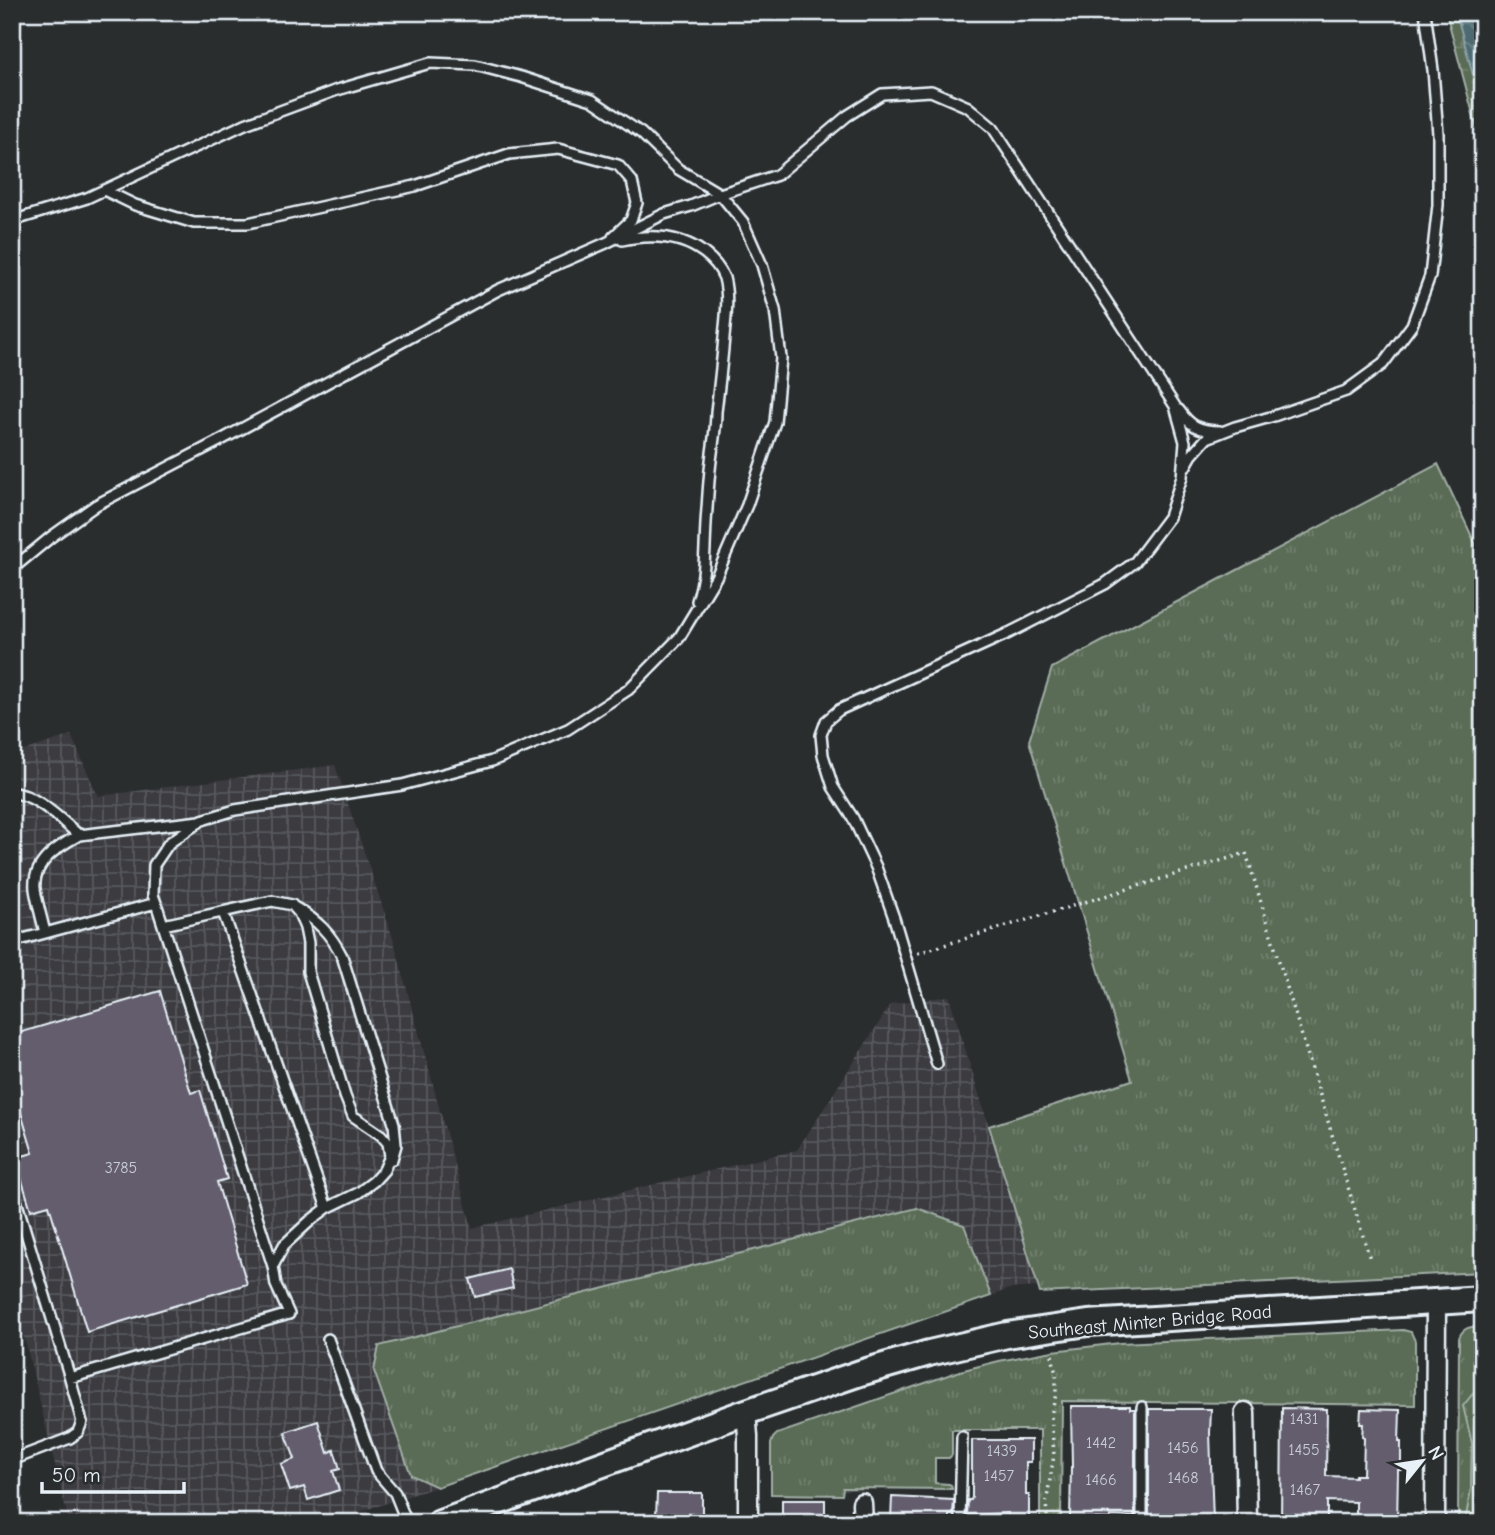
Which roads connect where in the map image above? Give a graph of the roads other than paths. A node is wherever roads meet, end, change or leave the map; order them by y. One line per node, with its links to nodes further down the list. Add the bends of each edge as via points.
1 (1425, 12): 7 (lane, via 1438,134 1438,205 1430,275 1412,325 1383,364 1346,391)
2 (104, 190): 3 (lane, via 245,124 337,90 430,64 475,65 592,100 641,133 678,169); 4 (lane); 5 (lane, via 194,223 248,222 415,186 509,154 558,149 618,165 632,181 637,203 631,220)
3 (720, 194): 5 (lane, via 664,214); 6 (lane, via 777,175 846,116 882,94 931,91 968,107 993,128); 10 (lane, via 743,222 762,265 775,310 781,358 775,422 747,505 716,577)
4 (12, 221)
5 (606, 243): 9 (lane, via 498,290 96,505); 10 (lane, via 666,237 692,244 723,275 727,299 705,562)
6 (1175, 406): 7 (lane, via 1189,424 1210,431); 8 (lane, via 1185,442)
7 (1226, 430): 8 (lane, via 1207,438)
8 (1183, 471): 20 (lane, via 1169,516 1135,562 1105,584 839,710 826,721 821,735 823,755 833,787 876,867)
9 (12, 569)
10 (692, 616): 12 (lane, via 679,638 628,690 568,729 492,761 402,785 235,810)
11 (12, 793): 13 (lane, via 39,803)
12 (202, 820): 13 (lane); 14 (lane, via 169,843 154,865)
13 (79, 835): 18 (lane, via 40,864 34,886)
14 (156, 903): 17 (lane); 18 (lane)
15 (292, 905): 16 (lane, via 272,901); 21 (lane, via 305,928 308,972 353,1116 388,1143 390,1156); 21 (lane, via 323,928 342,956 394,1124 396,1145)
16 (223, 912): 17 (lane); 23 (lane)
17 (163, 925): 24 (lane)
18 (45, 933): 19 (lane)
19 (12, 942)
20 (937, 1064)
21 (384, 1170): 23 (lane, via 358,1193)
22 (12, 1187): 28 (lane)
23 (327, 1208): 24 (lane, via 284,1245)
24 (273, 1266): 28 (lane, via 289,1314)
25 (1483, 1299): 26 (main road, Southeast Minter Bridge Road)
26 (1436, 1301): 30 (main road, Southeast Minter Bridge Road, via 1046,1328 893,1362); 42 (street)
27 (328, 1339): 35 (lane, via 376,1471 395,1493)
28 (70, 1378): 33 (lane, via 82,1422 78,1432)
29 (1142, 1408): 40 (lane)
30 (746, 1412): 36 (main road, Southeast Minter Bridge Road); 37 (street)
31 (1245, 1412): 41 (street)
32 (962, 1437): 39 (lane)
33 (12, 1460)
34 (862, 1503): 38 (street)
35 (407, 1523)
36 (440, 1523)
37 (748, 1523)
38 (863, 1523)
39 (961, 1523)
40 (1142, 1523)
41 (1247, 1523)
42 (1435, 1523)

